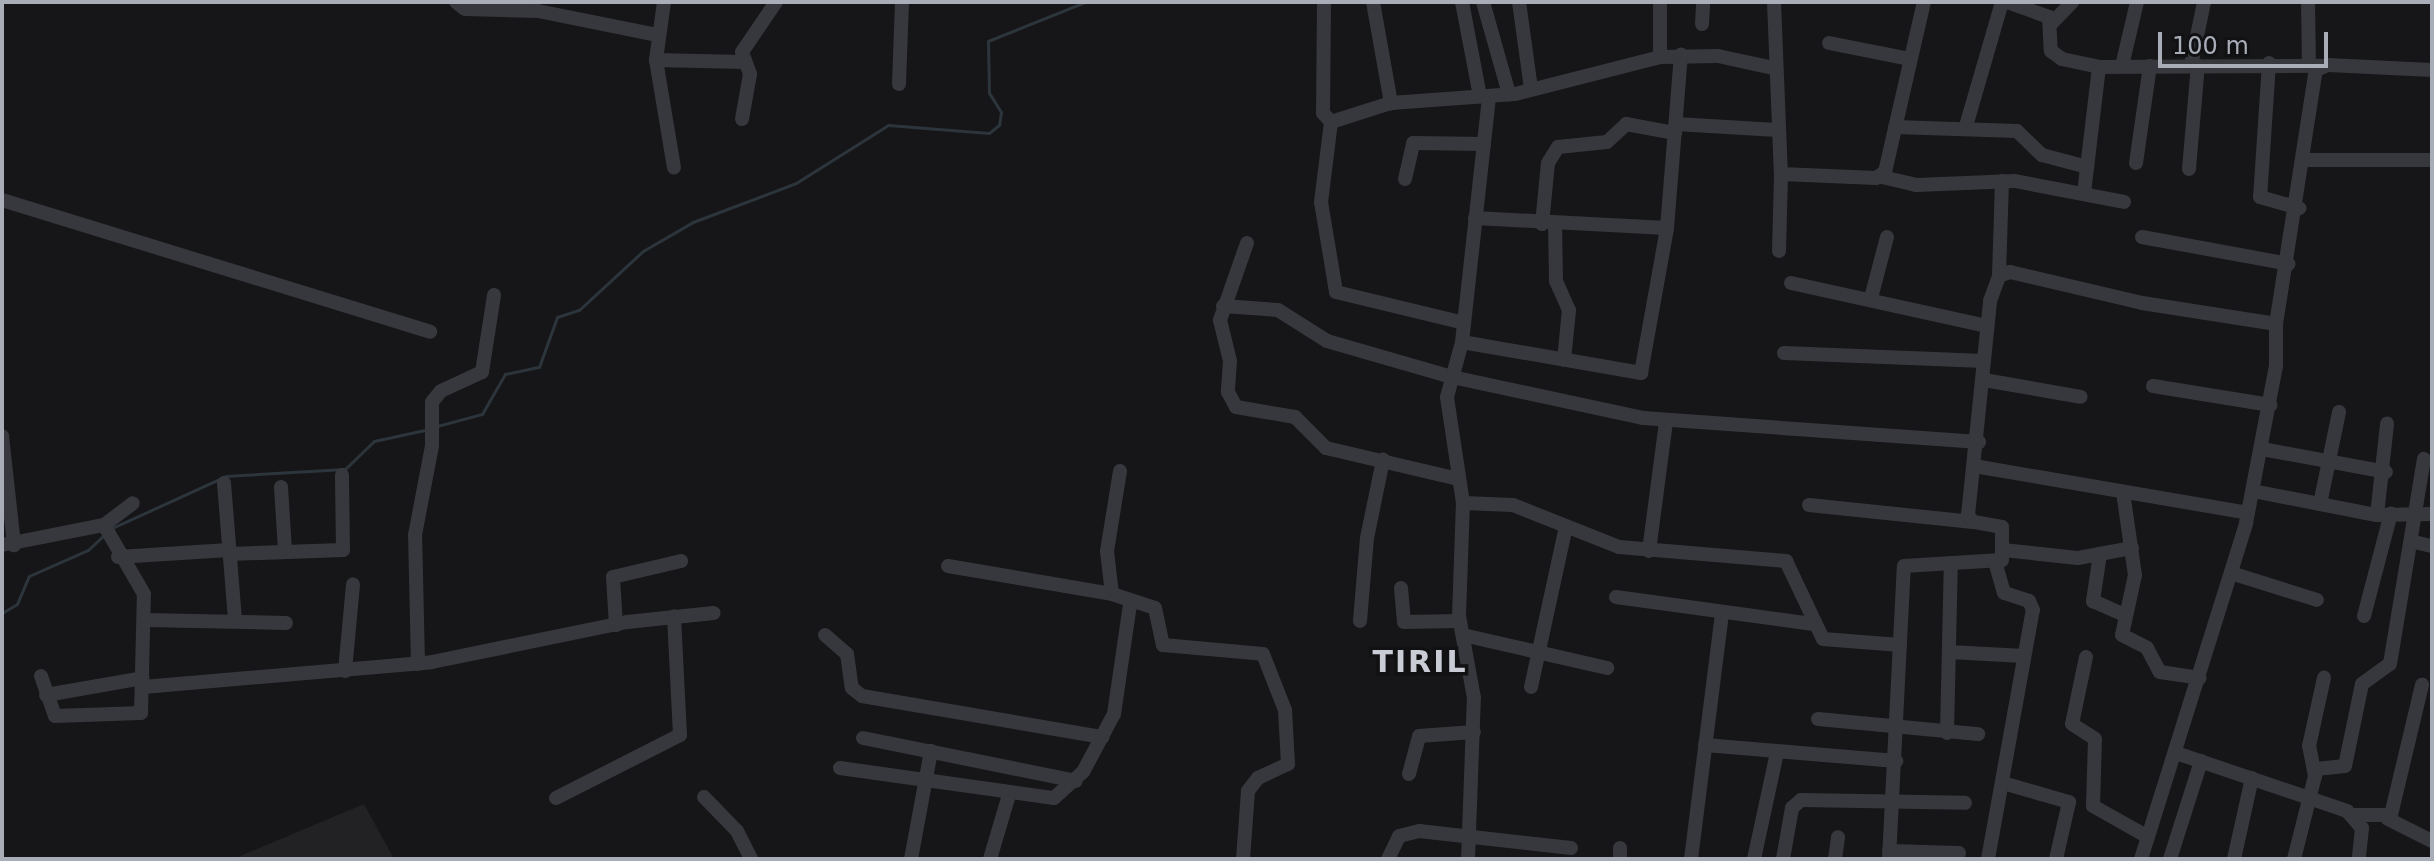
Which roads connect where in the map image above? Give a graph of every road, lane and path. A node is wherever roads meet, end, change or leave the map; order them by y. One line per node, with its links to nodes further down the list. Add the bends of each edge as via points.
1 (456, 2): 19 (street, via 465,9)
2 (664, 2): 22 (street)
3 (776, 2): 28 (street, via 746,43)
4 (902, 2): 37 (street)
5 (1324, 2): 43 (street, via 1323,113)
6 (1373, 2): 41 (street)
7 (1462, 2): 40 (street)
8 (1483, 2): 39 (street)
9 (1519, 2): 38 (street)
10 (1660, 2): 25 (street)
11 (1703, 2): 21 (street)
12 (1774, 2): 35 (street)
13 (1924, 2): 26 (street)
14 (2004, 2): 20 (street); 44 (street)
15 (2072, 2): 20 (street)
16 (2137, 2): 31 (street)
17 (2204, 2): 30 (street)
18 (2308, 2): 33 (street)
19 (537, 6): 22 (street)
20 (2052, 23): 34 (street, via 2051,51)
21 (1702, 24)
22 (657, 35): 27 (street)
23 (1829, 43): 26 (street)
24 (1681, 55): 25 (street); 35 (street); 46 (street)
25 (1660, 57): 38 (street)
26 (1910, 59): 45 (street)
27 (656, 60): 28 (street); 53 (street)
28 (743, 62): 42 (street, via 750,74)
29 (2269, 63): 30 (street); 33 (street); 62 (street, via 2260,197)
30 (2194, 65): 32 (street); 54 (street)
31 (2122, 66): 32 (street); 34 (street)
32 (2150, 66): 51 (street)
33 (2315, 66): 36 (street); 49 (street)
34 (2099, 67): 52 (street)
35 (1773, 68): 47 (street)
36 (2432, 70)
37 (899, 84)
38 (1531, 89): 39 (street)
39 (1509, 94): 40 (street)
40 (1485, 96): 41 (street); 48 (street)
41 (1391, 103): 43 (street)
42 (742, 119)
43 (1331, 122): 76 (street, via 1321,202 1336,292)
44 (1966, 126): 45 (street); 52 (street, via 2017,131 2042,155)
45 (1895, 127): 56 (street)
46 (1676, 129): 47 (street); 64 (street, via 1626,124 1607,142 1558,147 1548,163); 65 (street)
47 (1777, 130): 55 (street)
48 (1484, 144): 57 (street, via 1413,143); 63 (street)
49 (2304, 160): 50 (street); 62 (street)
50 (2432, 160)
51 (2136, 163)
52 (2087, 167): 59 (street)
53 (674, 168)
54 (2189, 169)
55 (1781, 174): 56 (street); 69 (street)
56 (1882, 177): 58 (street, via 1916,185)
57 (1405, 179)
58 (2002, 181): 59 (street); 71 (street)
59 (2084, 193): 61 (street)
60 (2, 200): 79 (street)
61 (2124, 202)
62 (2299, 208): 70 (street)
63 (1475, 218): 64 (street); 76 (street)
64 (1548, 224): 65 (street); 82 (street, via 1556,281 1569,310)
65 (1667, 228): 82 (street, via 1641,373)
66 (1887, 237): 74 (street)
67 (2142, 237): 70 (street)
68 (1247, 243): 75 (street)
69 (1779, 251)
70 (2289, 264): 77 (street)
71 (1999, 276): 77 (street, via 2010,272 2142,303); 78 (street)
72 (1791, 283): 74 (street)
73 (494, 295): 156 (street, via 482,372 436,394 415,535)
74 (1871, 298): 78 (street)
75 (1223, 306): 84 (street, via 1278,310 1327,341); 96 (street, via 1227,386 1236,407 1249,414 1288,414 1318,444)
76 (1464, 323): 80 (street)
77 (2276, 324): 88 (street)
78 (1987, 326): 83 (street)
79 (430, 332)
80 (1462, 342): 82 (street); 84 (street)
81 (1784, 353): 83 (street)
82 (1564, 360)
83 (1984, 361): 85 (street)
84 (1452, 377): 90 (street); 102 (street, via 1446,420)
85 (1984, 380): 87 (street); 92 (street)
86 (2153, 386): 88 (street)
87 (2081, 397)
88 (2270, 405): 94 (street)
89 (2339, 412): 97 (street)
90 (1666, 421): 92 (street); 123 (street)
91 (2387, 424): 100 (street)
92 (1979, 442): 98 (street)
93 (3, 445): 118 (street)
94 (2262, 449): 97 (street); 105 (street)
95 (2424, 459): 113 (street)
96 (1383, 460): 102 (street); 145 (street, via 1367,538)
97 (2329, 462): 100 (street); 109 (street)
98 (1974, 466): 106 (street); 114 (street, via 1968,510)
99 (1120, 471): 134 (street, via 1107,551)
100 (2386, 472): 112 (street)
101 (342, 475): 122 (street, via 345,548)
102 (1458, 479): 108 (street)
103 (224, 483): 124 (street)
104 (281, 487): 122 (street)
105 (2253, 491): 109 (street); 111 (street)
106 (2123, 492): 111 (street); 120 (street)
107 (133, 503): 116 (street)
108 (1463, 503): 115 (street, via 1513,505); 149 (street)
109 (2320, 504): 112 (street)
110 (1809, 505): 114 (street)
111 (2248, 513): 131 (street)
112 (2384, 514): 113 (street); 142 (street)
113 (2425, 514): 117 (street)
114 (1973, 522): 121 (street, via 2002,527)
115 (1566, 527): 123 (street); 152 (street)
116 (106, 529): 118 (street); 126 (street)
117 (2414, 542): 119 (street); 180 (street, via 2390,664 2362,684 2345,766)
118 (8, 545)
119 (2432, 546)
120 (2132, 548): 125 (street); 141 (street, via 2134,586)
121 (2003, 550): 125 (street); 129 (street)
122 (285, 551): 124 (street)
123 (1649, 551): 147 (street, via 1786,561 1797,572)
124 (229, 552): 126 (street); 144 (street)
125 (2100, 554): 141 (street, via 2093,601)
126 (118, 557): 143 (street, via 142,588)
127 (681, 561): 148 (street, via 613,577)
128 (1951, 563): 129 (street); 151 (street, via 1904,566); 153 (street)
129 (1996, 565): 154 (street, via 2004,593 2032,603)
130 (948, 566): 134 (street)
131 (2231, 573): 136 (street); 160 (street)
132 (353, 584): 158 (street)
133 (1401, 588): 149 (street, via 1404,622)
134 (1112, 594): 137 (street)
135 (1616, 597): 139 (street)
136 (2317, 600)
137 (1137, 605): 171 (street, via 1120,696); 204 (street, via 1158,616 1163,645 1256,652 1268,661 1285,710 1288,764 1258,778 1248,791)
138 (714, 613): 140 (street)
139 (1722, 613): 147 (street); 173 (street)
140 (674, 616): 148 (street); 188 (street, via 680,735)
141 (2126, 616): 160 (street, via 2123,639 2147,648 2156,669)
142 (2364, 616)
143 (145, 620): 144 (street); 162 (street)
144 (235, 621): 146 (street)
145 (1360, 621)
146 (286, 623)
147 (1813, 624): 151 (street, via 1830,643)
148 (616, 625): 156 (street, via 508,651)
149 (1462, 628): 152 (street); 168 (street)
150 (825, 635): 171 (street, via 847,654 852,688 862,696)
151 (1900, 645): 167 (street)
152 (1535, 652): 157 (street); 164 (street)
153 (1949, 652): 154 (street); 169 (street)
154 (2024, 656): 185 (street)
155 (2086, 657): 195 (street, via 2072,724 2094,734 2093,806)
156 (418, 664): 158 (street)
157 (1607, 668)
158 (345, 671): 162 (street)
159 (41, 676): 165 (street)
160 (2200, 678): 176 (street)
161 (2324, 678): 180 (street, via 2309,746)
162 (143, 683): 165 (street); 165 (street, via 139,714 59,717)
163 (2422, 685): 193 (street)
164 (1531, 687)
165 (46, 695)
166 (1818, 719): 167 (street)
167 (1896, 729): 169 (street); 177 (street)
168 (1474, 732): 181 (street, via 1419,736); 196 (street)
169 (1947, 733): 170 (street)
170 (1978, 734)
171 (1103, 737): 183 (street)
172 (863, 738): 174 (street)
173 (1705, 745): 175 (street); 207 (street)
174 (931, 751): 183 (street); 184 (street)
175 (1777, 753): 177 (street); 208 (street)
176 (2176, 753): 178 (street); 195 (street)
177 (1896, 761): 191 (street)
178 (2201, 761): 182 (street); 214 (street)
179 (840, 768): 184 (street)
180 (2316, 769): 189 (street)
181 (1409, 774)
182 (2252, 778): 189 (street); 215 (street)
183 (1076, 781): 186 (street, via 1049,799)
184 (923, 782): 186 (street); 202 (street)
185 (2003, 783): 211 (street); 212 (street, via 2069,802)
186 (1009, 795): 203 (street)
187 (704, 797): 201 (street, via 737,831)
188 (556, 798)
189 (2310, 798): 192 (street); 216 (street)
190 (1965, 803): 191 (street)
191 (1893, 804): 200 (street); 209 (street, via 1801,800 1792,808)
192 (2355, 815): 193 (street); 217 (street, via 2362,828)
193 (2388, 819): 197 (street)
194 (1838, 837): 210 (street)
195 (2148, 837): 213 (street)
196 (1471, 838): 198 (street); 205 (street, via 1408,832 1392,842); 206 (street)
197 (2432, 841)
198 (1571, 848)
199 (1959, 853): 200 (street)
200 (1889, 855)
201 (751, 859)
202 (911, 859)
203 (990, 859)
204 (1243, 859)
205 (1388, 859)
206 (1468, 859)
207 (1691, 859)
208 (1754, 859)
209 (1783, 859)
210 (1835, 859)
211 (1988, 859)
212 (2056, 859)
213 (2141, 859)
214 (2170, 859)
215 (2234, 859)
216 (2294, 859)
217 (2359, 859)

